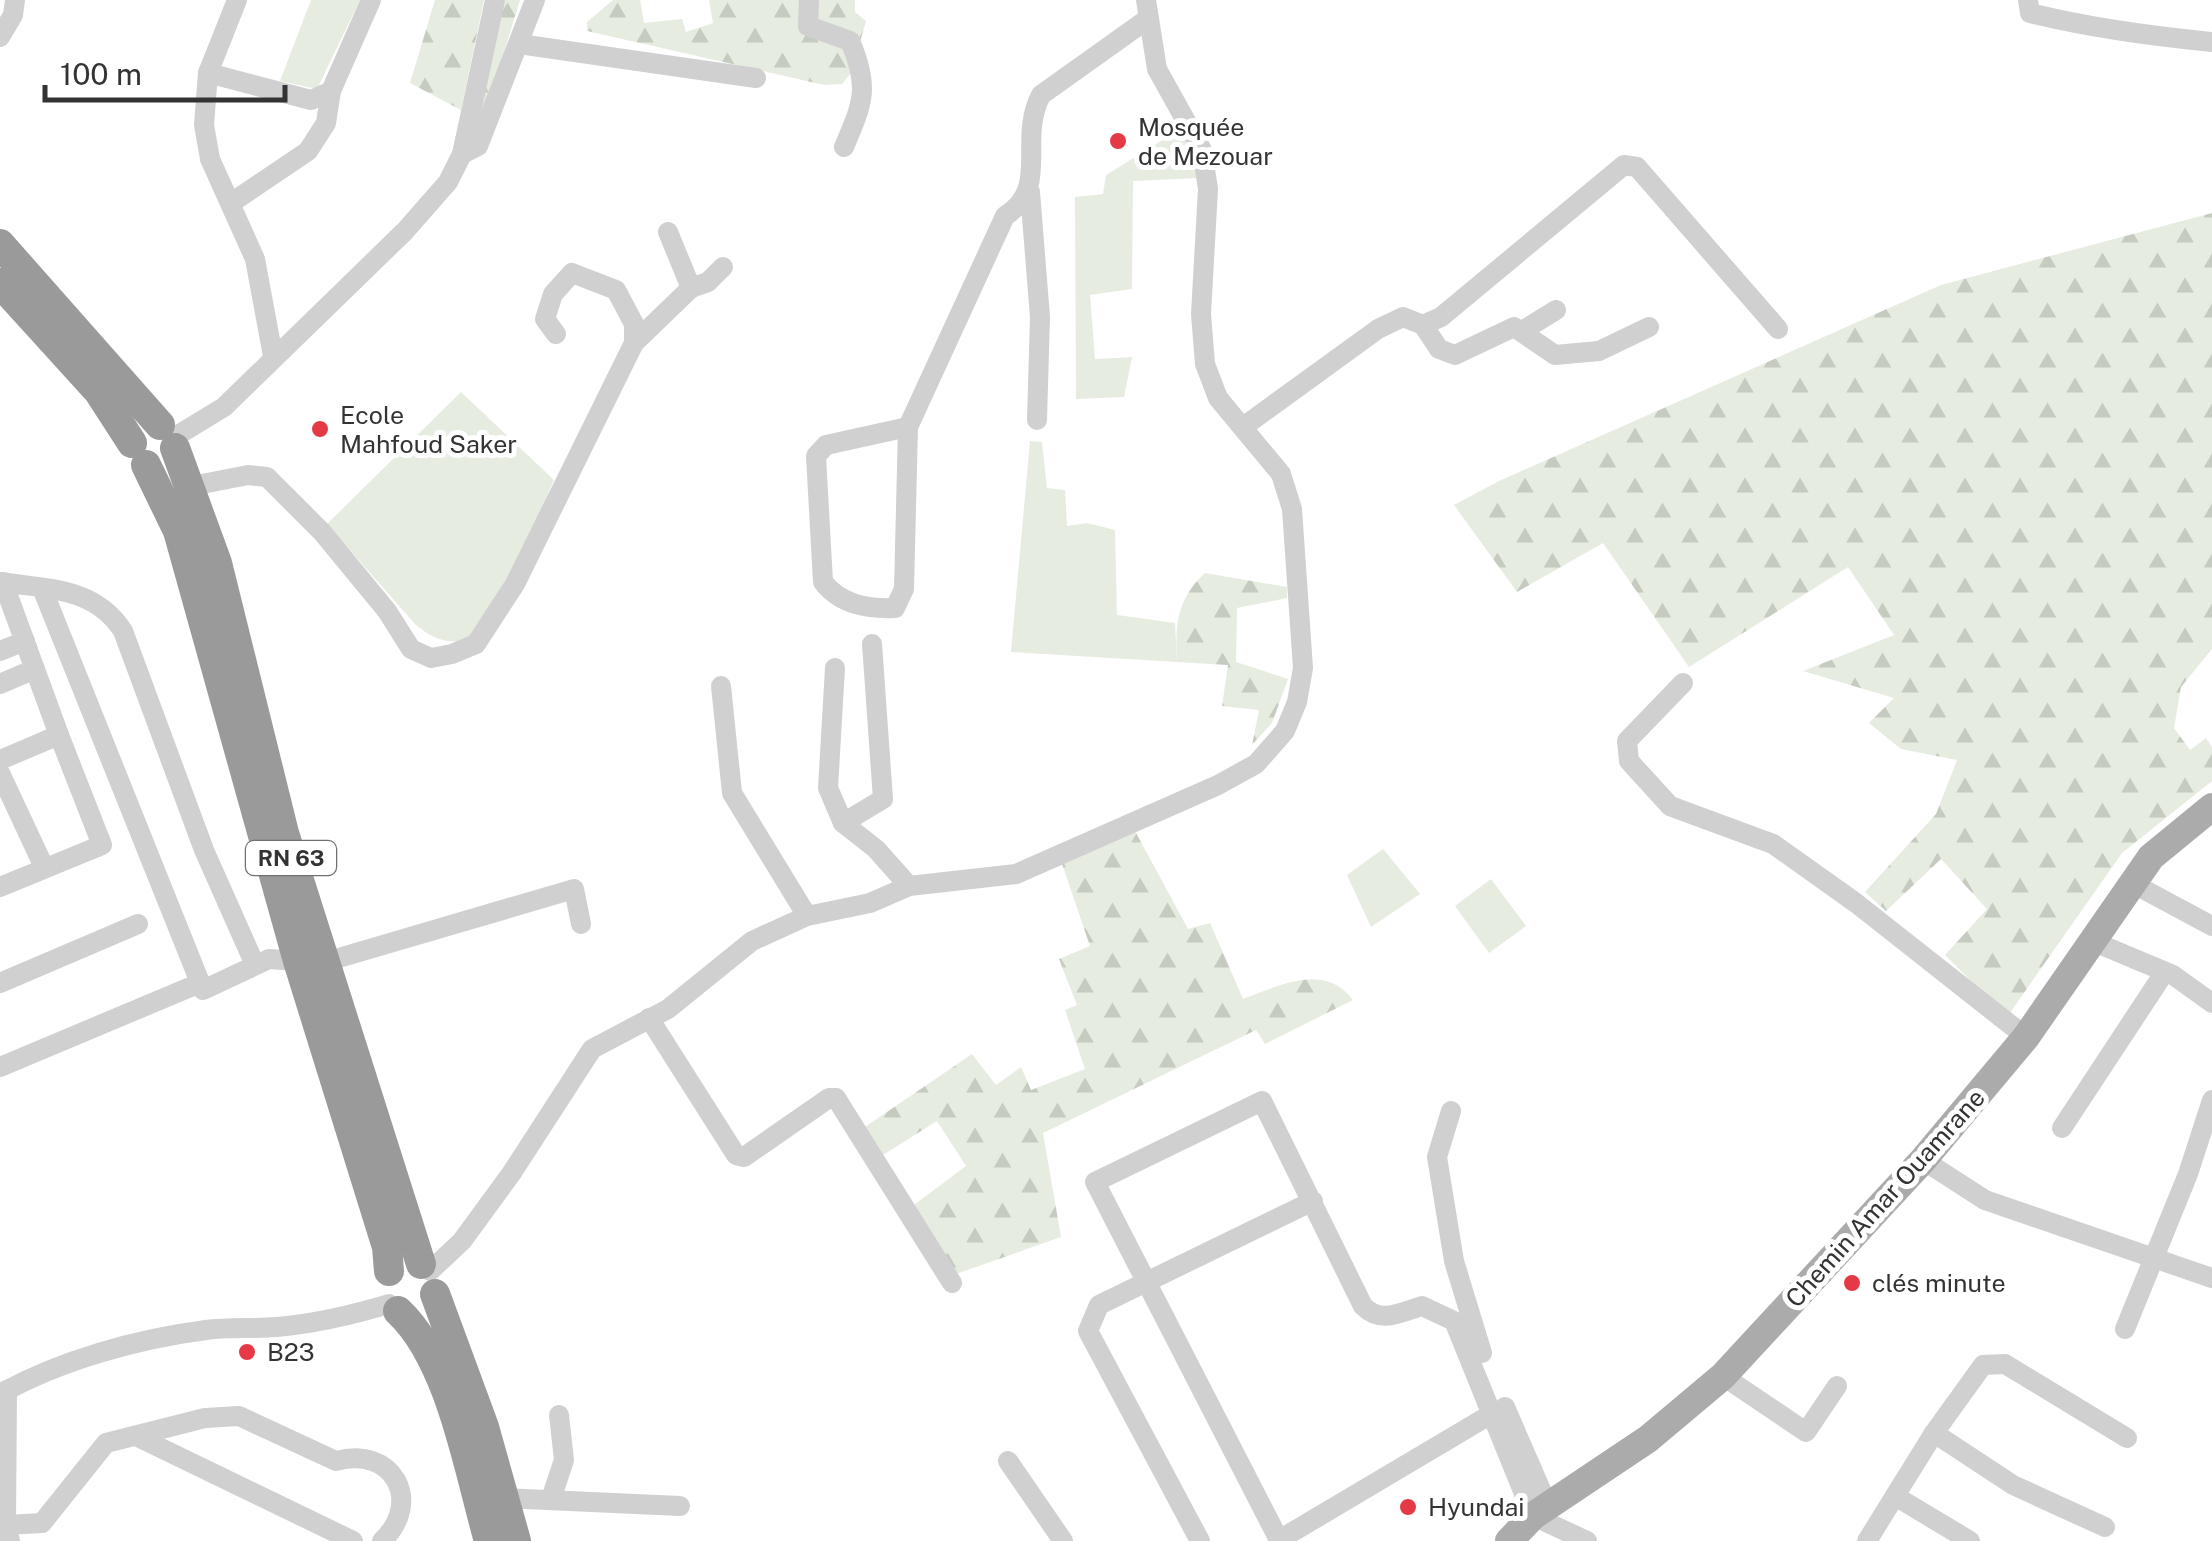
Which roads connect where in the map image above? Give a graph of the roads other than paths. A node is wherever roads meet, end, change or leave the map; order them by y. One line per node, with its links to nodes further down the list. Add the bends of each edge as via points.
1 (15, 0): 9 (street)
2 (237, 0): 12 (street)
3 (371, 0): 14 (street)
4 (495, 0): 16 (street)
5 (535, 0): 11 (street)
6 (808, 0): 15 (street, via 808,26 850,41 860,63 864,99)
7 (2028, 0): 10 (street, via 2030,14)
8 (1145, 6): 17 (street, via 1040,95 1031,114); 33 (street, via 1157,69 1202,150 1208,189 1205,364 1218,398)
9 (0, 37)
10 (2212, 42)
11 (518, 44): 13 (street); 16 (street, via 478,146)
12 (208, 72): 14 (street, via 312,100); 18 (street, via 206,142)
13 (756, 78)
14 (331, 91): 18 (street, via 326,123 308,151)
15 (844, 146)
16 (462, 154): 31 (street, via 448,182 405,231)
17 (1030, 192): 32 (street, via 1040,317); 34 (street, via 1004,216)
18 (231, 203): 31 (street, via 255,259)
19 (668, 232): 23 (street)
20 (0, 244): 35 (highway, RN 63)
21 (722, 267): 23 (street)
22 (0, 283): 36 (highway, RN 63, via 98,392)
23 (691, 288): 30 (street)
24 (1556, 310): 28 (street)
25 (1423, 325): 27 (street, via 1624,166 1636,166); 28 (street, via 1439,349 1456,354 1500,330); 33 (street, via 1403,317 1378,329)
26 (1649, 326): 28 (street, via 1598,350 1555,355)
27 (1778, 329)
28 (1522, 331)
29 (556, 334): 30 (street, via 545,319 553,294 572,272 616,290 634,324)
30 (634, 343): 37 (street, via 515,584 476,644 452,654 430,658 411,649 322,532 267,477)
31 (273, 356): 35 (street, via 224,407)
32 (1037, 420)
33 (1244, 427): 55 (street, via 1281,474 1292,509 1303,668 1297,702 1278,740 1256,764 1218,785 1016,874)
34 (908, 428): 34 (street, via 826,444 816,456 823,582 833,595 869,608 896,608 904,589)
35 (170, 437): 36 (highway, via 164,463); 37 (highway, RN 63)
36 (139, 454): 62 (highway, RN 63, via 178,531)
37 (192, 486): 62 (highway, RN 63, via 217,564)
38 (2, 582): 39 (street); 40 (street)
39 (42, 588): 63 (street, via 78,594 110,610 123,630 204,850); 66 (street)
40 (25, 641): 42 (street); 44 (street)
41 (872, 644): 52 (street, via 883,800)
42 (0, 651)
43 (835, 668): 52 (street, via 828,788)
44 (35, 669): 46 (street); 48 (street)
45 (1683, 683): 69 (street, via 1626,741 1629,762 1670,806 1772,844)
46 (0, 684)
47 (721, 686): 57 (street, via 732,793)
48 (59, 735): 49 (street); 53 (street, via 102,845)
49 (0, 760)
50 (0, 773): 53 (street)
51 (2212, 807): 54 (main road, Chemin Amar Ouamrane)
52 (843, 823): 55 (street)
53 (44, 868): 56 (street)
54 (2130, 882): 60 (street); 61 (main road, Chemin Amar Ouamrane)
55 (909, 886): 57 (street, via 870,903)
56 (0, 887)
57 (808, 916): 68 (street, via 752,941)
58 (138, 924): 65 (street)
59 (580, 924): 62 (street, via 574,889)
60 (2212, 926)
61 (2092, 941): 64 (street); 69 (main road, Chemin Amar Ouamrane)
62 (311, 962): 63 (street, via 270,959); 77 (highway, RN 63); 78 (highway, RN 63)
63 (255, 965): 66 (street, via 203,990)
64 (2164, 972): 67 (street); 73 (street)
65 (0, 982)
66 (200, 983): 70 (street)
67 (2212, 1003)
68 (649, 1018): 78 (street, via 592,1049 491,1201); 81 (street, via 736,1155 836,1098)
69 (2026, 1037): 74 (main road, Chemin Amar Ouamrane)
70 (0, 1068)
71 (2212, 1100): 76 (street)
72 (1451, 1111): 97 (street, via 1437,1158 1454,1261 1473,1332)
73 (2062, 1128)
74 (1924, 1160): 76 (street, via 1985,1200); 84 (main road, Chemin Amar Ouamrane)
75 (1313, 1202): 80 (street); 80 (street, via 1262,1102 1095,1182); 87 (street, via 1362,1306 1374,1317 1422,1306 1445,1313)
76 (2153, 1255): 79 (street); 83 (street)
77 (389, 1271): 78 (highway, via 398,1264); 82 (highway, RN 63, via 384,1294)
78 (429, 1277): 82 (highway, via 421,1312); 94 (highway, RN 63)
79 (2212, 1278)
80 (1142, 1280): 101 (street); 107 (street, via 1098,1305 1088,1331)
81 (952, 1283)
82 (393, 1308): 86 (street, via 130,1345); 104 (highway, via 415,1328 440,1378)
83 (2125, 1329)
84 (1723, 1376): 85 (street, via 1806,1432); 97 (main road, Chemin Amar Ouamrane, via 1648,1439)
85 (1838, 1386)
86 (4, 1392): 99 (street)
87 (1493, 1413): 97 (street); 101 (street)
88 (560, 1415): 95 (street, via 564,1460)
89 (1934, 1433): 91 (street, via 1983,1365 2005,1364); 93 (street); 98 (street, via 2012,1485)
90 (136, 1436): 99 (street, via 106,1443 42,1524); 102 (street); 103 (street, via 238,1416 336,1461 354,1456 394,1470 402,1484 397,1524)
91 (2127, 1438)
92 (1008, 1461): 106 (street)
93 (1895, 1496): 110 (street); 111 (street)
94 (504, 1498): 95 (street); 105 (highway, RN 63)
95 (551, 1500): 96 (street)
96 (680, 1506)
97 (1540, 1511): 100 (street); 108 (main road, Chemin Amar Ouamrane)
98 (2105, 1527)
99 (8, 1533)
100 (1566, 1535): 109 (street)
101 (1278, 1540)
102 (352, 1541)
103 (382, 1541)
104 (488, 1541)
105 (516, 1541)
106 (1064, 1541)
107 (1200, 1541)
108 (1509, 1541)
109 (1587, 1541)
110 (1867, 1541)
111 (1970, 1541)

